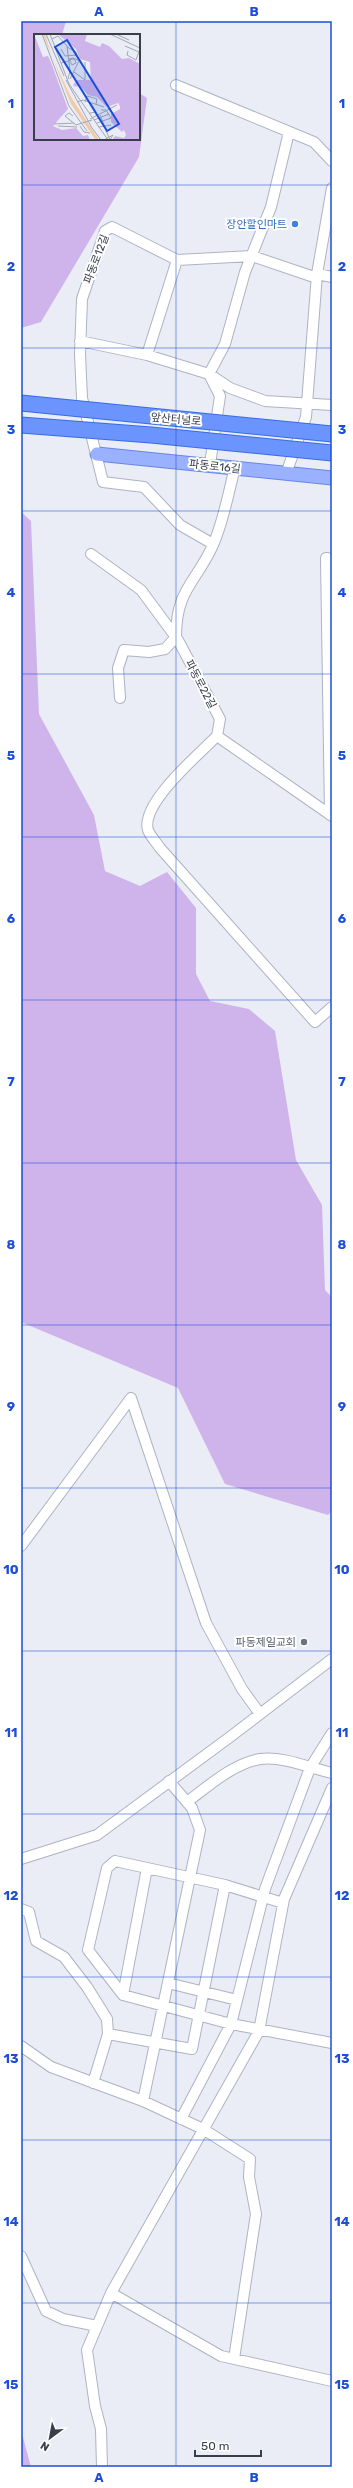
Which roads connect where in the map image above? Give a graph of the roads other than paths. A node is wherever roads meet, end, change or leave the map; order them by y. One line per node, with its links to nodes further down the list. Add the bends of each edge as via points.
1 (176, 85): 2 (street)
2 (289, 132): 3 (street, via 314,142); 5 (street, via 271,207)
3 (332, 161)
4 (332, 188): 7 (street)
5 (252, 256): 6 (street, 파동로12길); 7 (street, 파동로12길, via 311,276); 11 (street, via 225,344)
6 (177, 260): 9 (street, 파동로12길, via 112,228 104,231 82,299); 10 (street)
7 (316, 274): 8 (street, 파동로12길); 13 (street)
8 (332, 277)
9 (80, 341): 10 (street); 18 (street, 파동로12길, via 82,398)
10 (147, 355): 11 (street)
11 (210, 374): 13 (street, via 230,388 265,401); 19 (street, via 220,396 210,464)
12 (21, 402): 16 (highway, 앞산터널로, bridge)
13 (308, 406): 14 (street); 20 (street)
14 (332, 406)
15 (21, 425): 17 (highway, 앞산터널로, bridge)
16 (332, 434)
17 (332, 453)
18 (97, 454): 19 (main road, 파동로16길); 22 (street, 파동로12길, via 103,482 144,487 180,525)
19 (235, 467): 20 (street); 22 (street)
20 (286, 474): 21 (main road)
21 (332, 478)
22 (213, 544): 25 (street, via 182,595 176,619)
23 (91, 554): 25 (street, 파동로22길, via 140,590)
24 (332, 559): 28 (street, via 326,558)
25 (176, 637): 26 (street, via 165,649 149,652 124,650 118,668); 27 (street, 파동로22길, via 220,719)
26 (120, 698)
27 (217, 736): 28 (street); 29 (street, via 156,799 149,817 148,830 160,848 315,1022)
28 (331, 816)
29 (332, 1007)
30 (21, 1546): 32 (street, via 131,1398 206,1623 242,1690)
31 (332, 1659): 32 (street)
32 (260, 1714): 36 (street)
33 (332, 1733): 34 (street)
34 (310, 1768): 35 (street); 38 (street, via 287,1761 260,1759 224,1773); 43 (street)
35 (332, 1773)
36 (168, 1781): 38 (street); 39 (street, via 97,1835)
37 (332, 1788): 44 (street)
38 (187, 1802): 41 (street, via 192,1808 200,1830)
39 (21, 1859)
40 (148, 1868): 41 (street); 48 (street); 48 (street, via 115,1861 107,1868 88,1950)
41 (190, 1876): 42 (street); 46 (street)
42 (225, 1885): 43 (street); 47 (street)
43 (264, 1896): 44 (street); 49 (street)
44 (283, 1903): 53 (street)
45 (21, 1909): 54 (street, via 29,1912 36,1941 64,1957 87,1987 107,2019)
46 (168, 1983): 47 (street); 50 (street)
47 (203, 1992): 49 (street); 51 (street)
48 (123, 1995): 50 (street)
49 (237, 2000): 52 (street)
50 (163, 2005): 51 (street); 56 (street)
51 (199, 2014): 52 (street); 56 (street, via 192,2050)
52 (231, 2024): 53 (street); 60 (street)
53 (260, 2028): 55 (street); 61 (street)
54 (108, 2034): 56 (street); 58 (street)
55 (332, 2042)
56 (155, 2044): 59 (street)
57 (21, 2046): 58 (street, via 51,2067)
58 (93, 2083): 59 (street)
59 (143, 2101): 60 (street)
60 (181, 2119): 61 (street)
61 (203, 2129): 63 (street); 65 (street, via 250,2159 249,2177 256,2214)
62 (21, 2256): 64 (street, via 46,2311 63,2319)
63 (111, 2293): 64 (street); 65 (street, via 221,2356)
64 (97, 2326): 67 (street, via 87,2350 101,2429)
65 (234, 2359): 66 (street)
66 (332, 2381)
67 (102, 2467)

